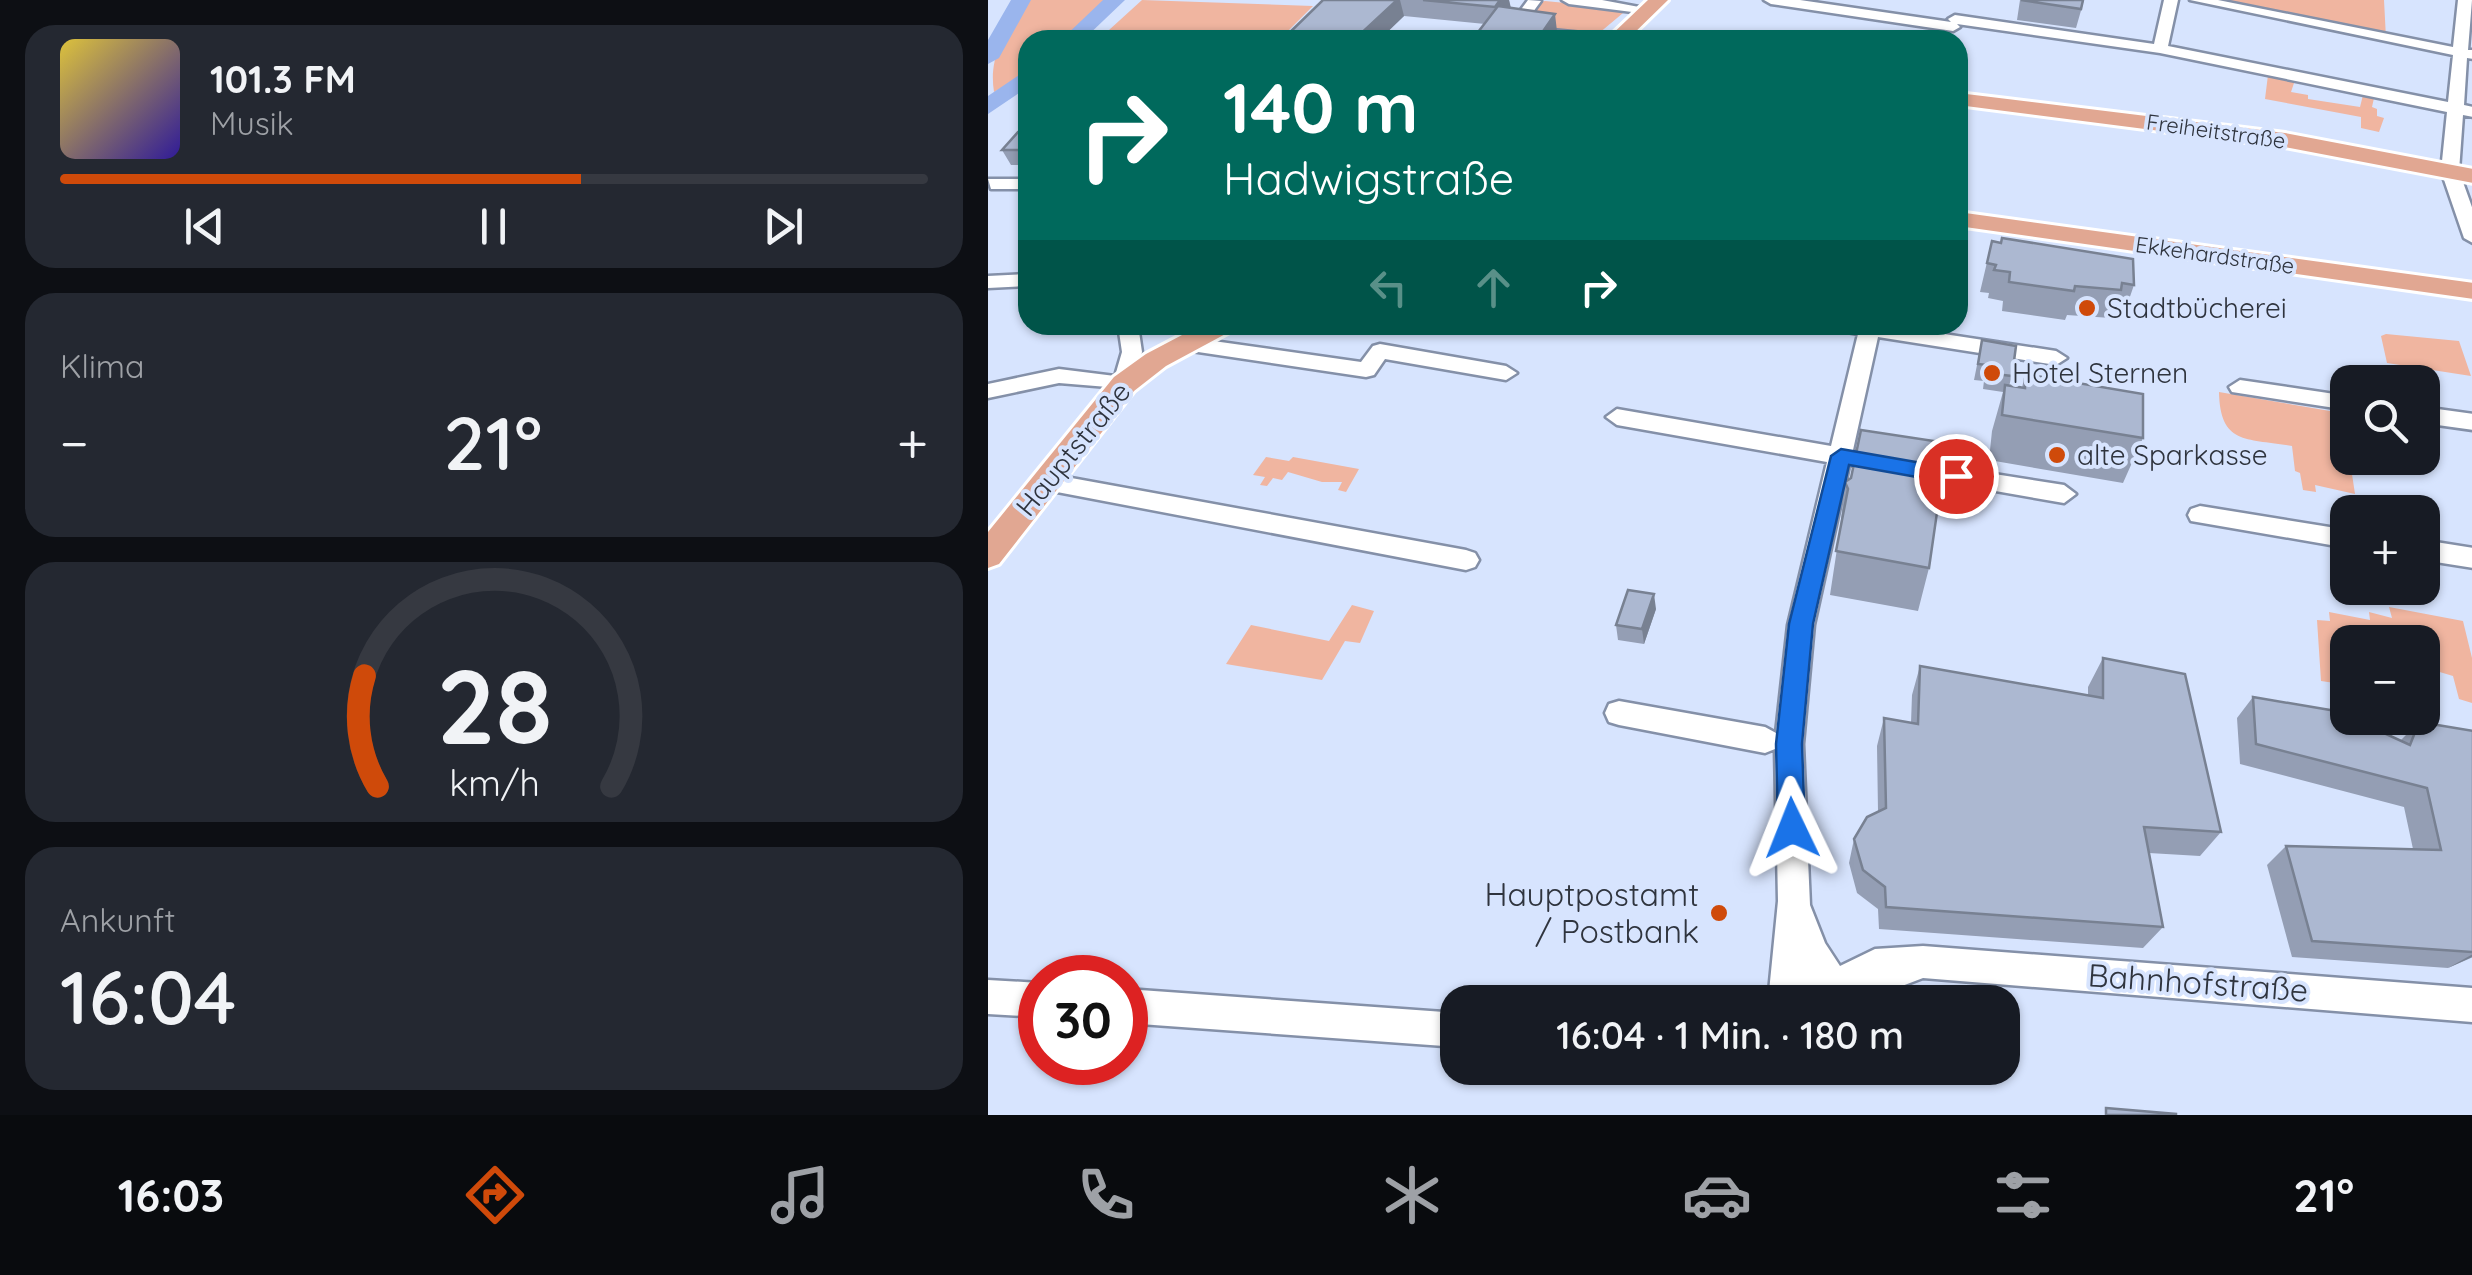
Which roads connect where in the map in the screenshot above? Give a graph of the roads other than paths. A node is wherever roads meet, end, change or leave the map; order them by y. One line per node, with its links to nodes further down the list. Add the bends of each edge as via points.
1 (1569, 0): 9 (street)
2 (1682, 0): 13 (main road)
3 (1771, 0): 10 (street)
4 (1960, 0): 10 (street)
5 (2171, 0): 15 (street)
6 (2197, 0): 16 (street)
7 (2465, 0): 16 (street)
8 (1534, 1): 11 (street)
9 (1654, 5): 12 (main road)
10 (1952, 29)
11 (1513, 30)
12 (1627, 30)
13 (1652, 30)
14 (1968, 31): 15 (street)
15 (2160, 49): 18 (street)
16 (2466, 53): 18 (street)
17 (1968, 100): 20 (main road, Freiheitstraße, via 2285,140)
18 (2455, 108): 19 (street); 20 (street)
19 (2472, 112)
20 (2461, 174): 24 (street)
21 (991, 184): 22 (street)
22 (1018, 184)
23 (1968, 220): 27 (main road, Ekkehardstraße)
24 (2472, 238)
25 (1018, 280): 26 (street)
26 (988, 282)
27 (2472, 291)
28 (1129, 335): 35 (street)
29 (1203, 335): 32 (main road, Hauptstraße)
30 (1859, 335): 42 (street)
31 (1915, 335): 33 (street)
32 (1185, 344): 34 (street, via 1366,370 1380,351); 35 (main road, Hauptstraße)
33 (2056, 358)
34 (1506, 373)
35 (1124, 384): 37 (street, via 1059,376); 43 (main road, Hauptstraße)
36 (2240, 387): 38 (street)
37 (988, 392)
38 (2330, 400)
39 (2440, 417): 41 (street)
40 (1617, 418): 42 (street)
41 (2472, 422)
42 (1841, 456): 44 (street); 53 (street, via 1801,624 1789,744)
43 (1044, 482): 48 (main road, Hauptstraße); 50 (street)
44 (2064, 494)
45 (2200, 516): 46 (street)
46 (2330, 535)
47 (2440, 553): 49 (street)
48 (988, 556)
49 (2472, 558)
50 (1466, 560)
51 (1619, 713): 52 (street)
52 (1765, 740)
53 (1794, 901): 54 (street); 55 (street, via 1812,952)
54 (1787, 985)
55 (1842, 985)
56 (1863, 985): 59 (street, Bahnhofstraße, via 1923,962)
57 (988, 997): 58 (street)
58 (1018, 999)
59 (2472, 1005)
60 (1148, 1008): 61 (street)
61 (1440, 1029)

